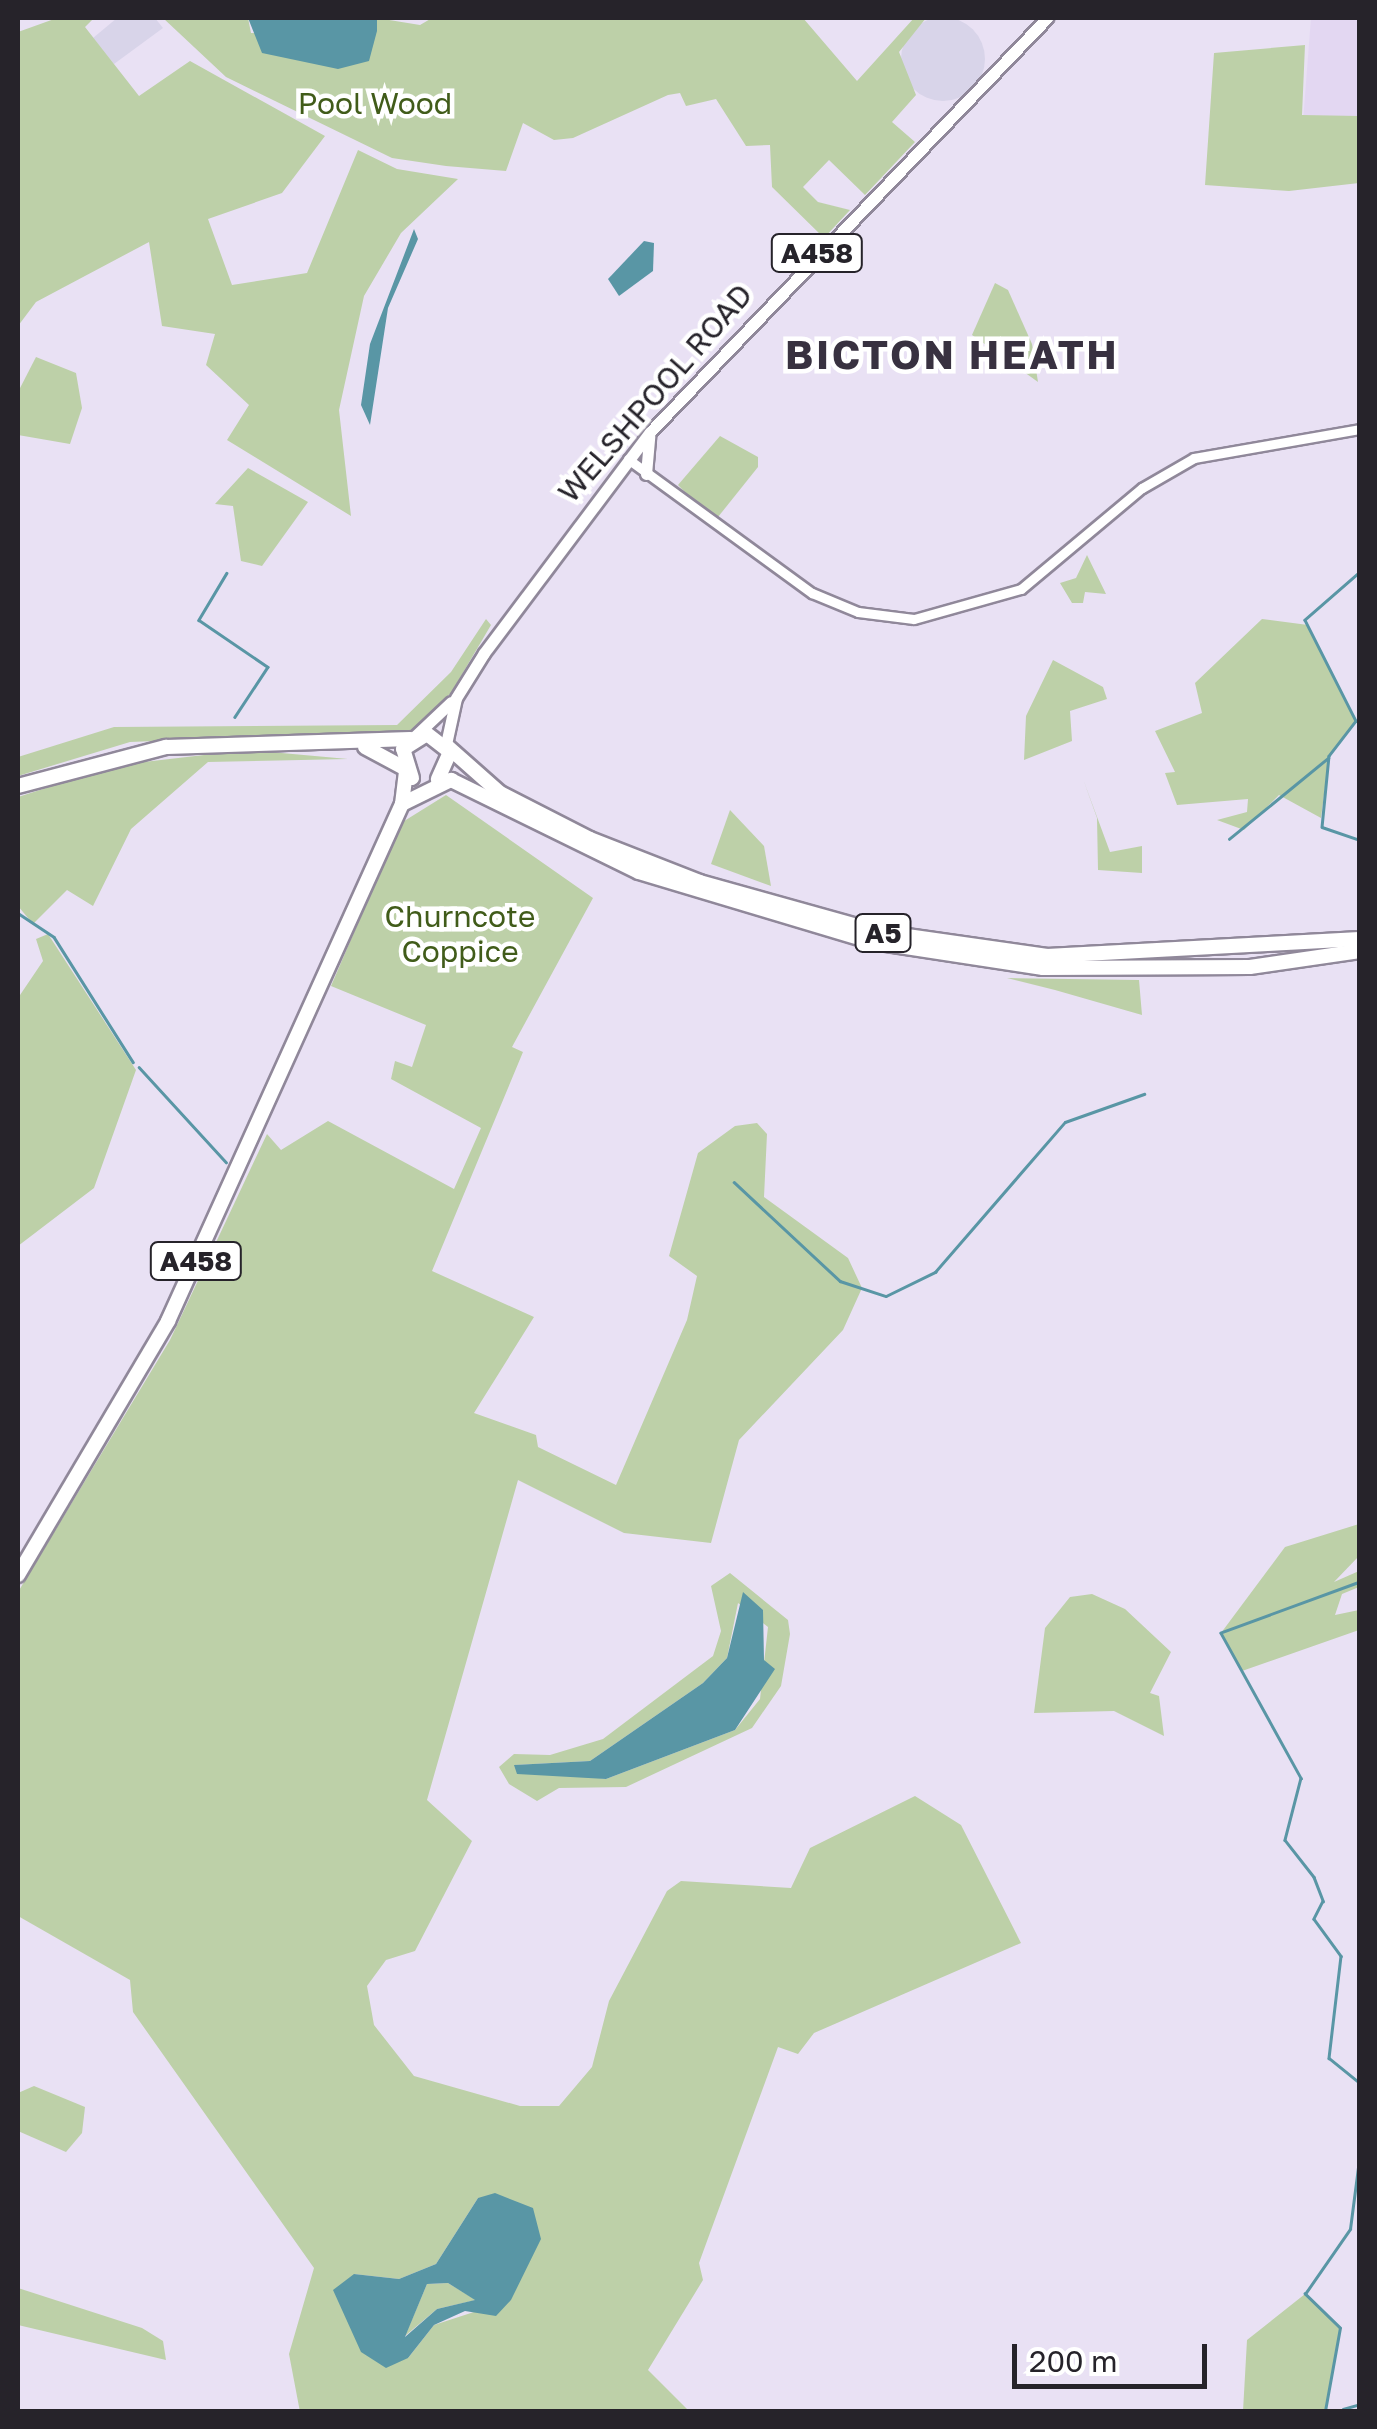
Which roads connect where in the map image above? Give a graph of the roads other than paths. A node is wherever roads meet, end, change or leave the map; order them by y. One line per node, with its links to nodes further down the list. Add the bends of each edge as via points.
1 (1048, 18): 3 (main road, WELSHPOOL ROAD / A458)
2 (1360, 429): 5 (street, via 1194,458 1142,488 1021,588 914,619 824,599)
3 (650, 432): 4 (main road, WELSHPOOL ROAD / A458); 5 (main road)
4 (628, 459): 5 (street); 6 (main road, WELSHPOOL ROAD / A458)
5 (646, 474)
6 (456, 698): 7 (main road, WELSHPOOL ROAD / A458); 9 (main road, WELSHPOOL ROAD / A458)
7 (412, 738): 8 (highway); 9 (highway); 10 (highway)
8 (362, 746): 10 (highway); 12 (highway, via 266,739 166,747)
9 (447, 746): 11 (highway); 14 (highway, A5, via 500,794 608,846 879,932 1047,956)
10 (405, 770): 11 (highway); 13 (highway, A458)
11 (435, 780): 13 (highway, A458); 15 (highway, A5, via 692,892 872,942 1044,968 1250,966)
12 (18, 786)
13 (402, 804): 16 (highway, A458, via 142,1374)
14 (1360, 939)
15 (1360, 951)
16 (18, 1575)

